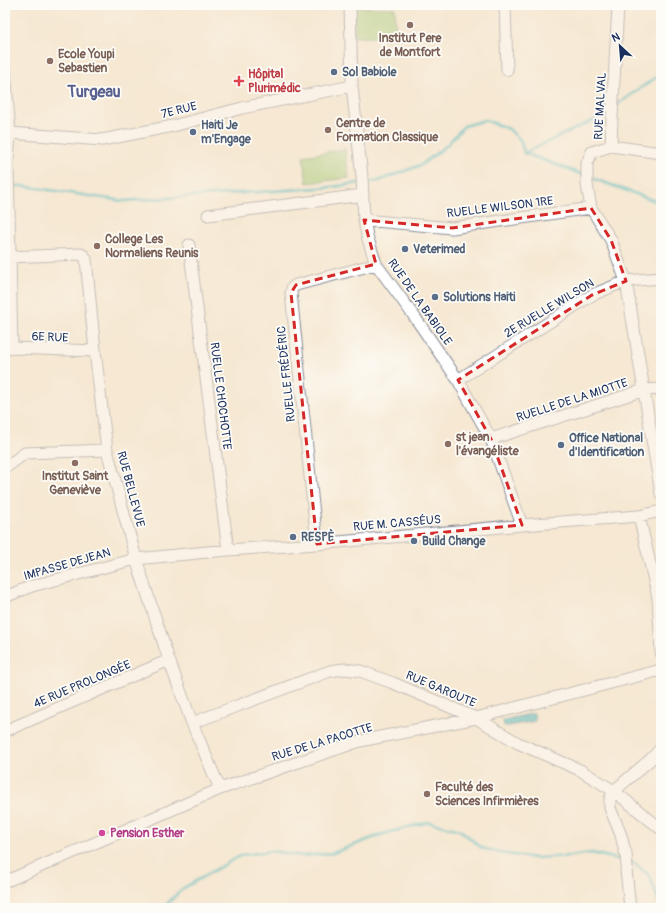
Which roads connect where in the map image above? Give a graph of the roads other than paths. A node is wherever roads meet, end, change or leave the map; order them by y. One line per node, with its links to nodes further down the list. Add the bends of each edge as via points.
1 (350, 5): 6 (street, RUE DE LA BABIOLE)
2 (506, 5): 5 (street)
3 (618, 5): 8 (street, RUE MALVAL)
4 (5, 70): 7 (street)
5 (507, 70)
6 (352, 86): 7 (street, 7E RUE, via 102,140); 10 (street, RUE DE LA BABIOLE)
7 (10, 133): 15 (street)
8 (611, 146): 9 (street); 11 (street, RUE MALVAL, via 592,152 587,163)
9 (661, 153)
10 (363, 192): 12 (street); 13 (street, RUE DE LA BABIOLE)
11 (591, 208): 13 (street, RUELLE WILSON 1RE, via 452,228); 18 (street, RUE MALVAL, via 611,240)
12 (208, 215)
13 (364, 220): 16 (street, RUE DE LA BABIOLE)
14 (189, 245): 32 (street, RUELLE CHOCHOTTE)
15 (10, 257): 19 (street); 20 (street, RUE BELLEVUE, via 81,254 84,256)
16 (376, 264): 21 (street, RUE DE LA BABIOLE); 31 (street, RUELLE FRÉDÉRIC, via 292,288)
17 (661, 278): 18 (street, 2E RUELLE WILSON)
18 (626, 281): 21 (street, 2E RUELLE WILSON, via 592,295); 23 (street, RUE MALVAL)
19 (8, 349): 20 (street, 6E RUE)
20 (95, 351): 25 (street, RUE BELLEVUE)
21 (458, 380): 24 (street, RUE DE LA BABIOLE)
22 (661, 389): 23 (street, RUELLE DE LA MIOTTE)
23 (644, 390): 24 (street, RUELLE DE LA MIOTTE); 27 (street, RUE MALVAL)
24 (491, 439): 30 (street, RUE DE LA BABIOLE)
25 (107, 450): 26 (street, via 25,453); 33 (street, RUE BELLEVUE)
26 (5, 468)
27 (661, 494)
28 (661, 511): 29 (street, RUE M. CASSÉUS)
29 (639, 516): 30 (street, RUE M. CASSÉUS); 35 (street, via 658,598)
30 (522, 525): 31 (street, RUE M. CASSÉUS)
31 (317, 544): 32 (street, RUE M. CASSÉUS)
32 (228, 550): 33 (street, RUE M. CASSÉUS)
33 (136, 558): 34 (street, IMPASSE DEJEAN, via 32,586); 36 (street, RUE BELLEVUE)
34 (5, 597)
35 (661, 653)
36 (169, 660): 39 (street, RUE BELLEVUE); 40 (street, 4E RUE PROLONGÉE)
37 (661, 670): 38 (street, RUE DE LA PACOTTE)
38 (476, 718): 39 (street, RUE GAROUTE, via 393,683 360,671 344,669 330,671); 42 (street, RUE DE LA PACOTTE, via 360,742); 43 (street, RUE GAROUTE, via 518,743 580,770)
39 (192, 722): 42 (street, RUE BELLEVUE)
40 (5, 731)
41 (661, 748): 43 (street)
42 (220, 789): 45 (street, RUE DE LA PACOTTE)
43 (614, 791): 44 (street, RUE GAROUTE); 46 (street, via 610,799 610,808 626,853)
44 (661, 828)
45 (5, 880)
46 (630, 908)

